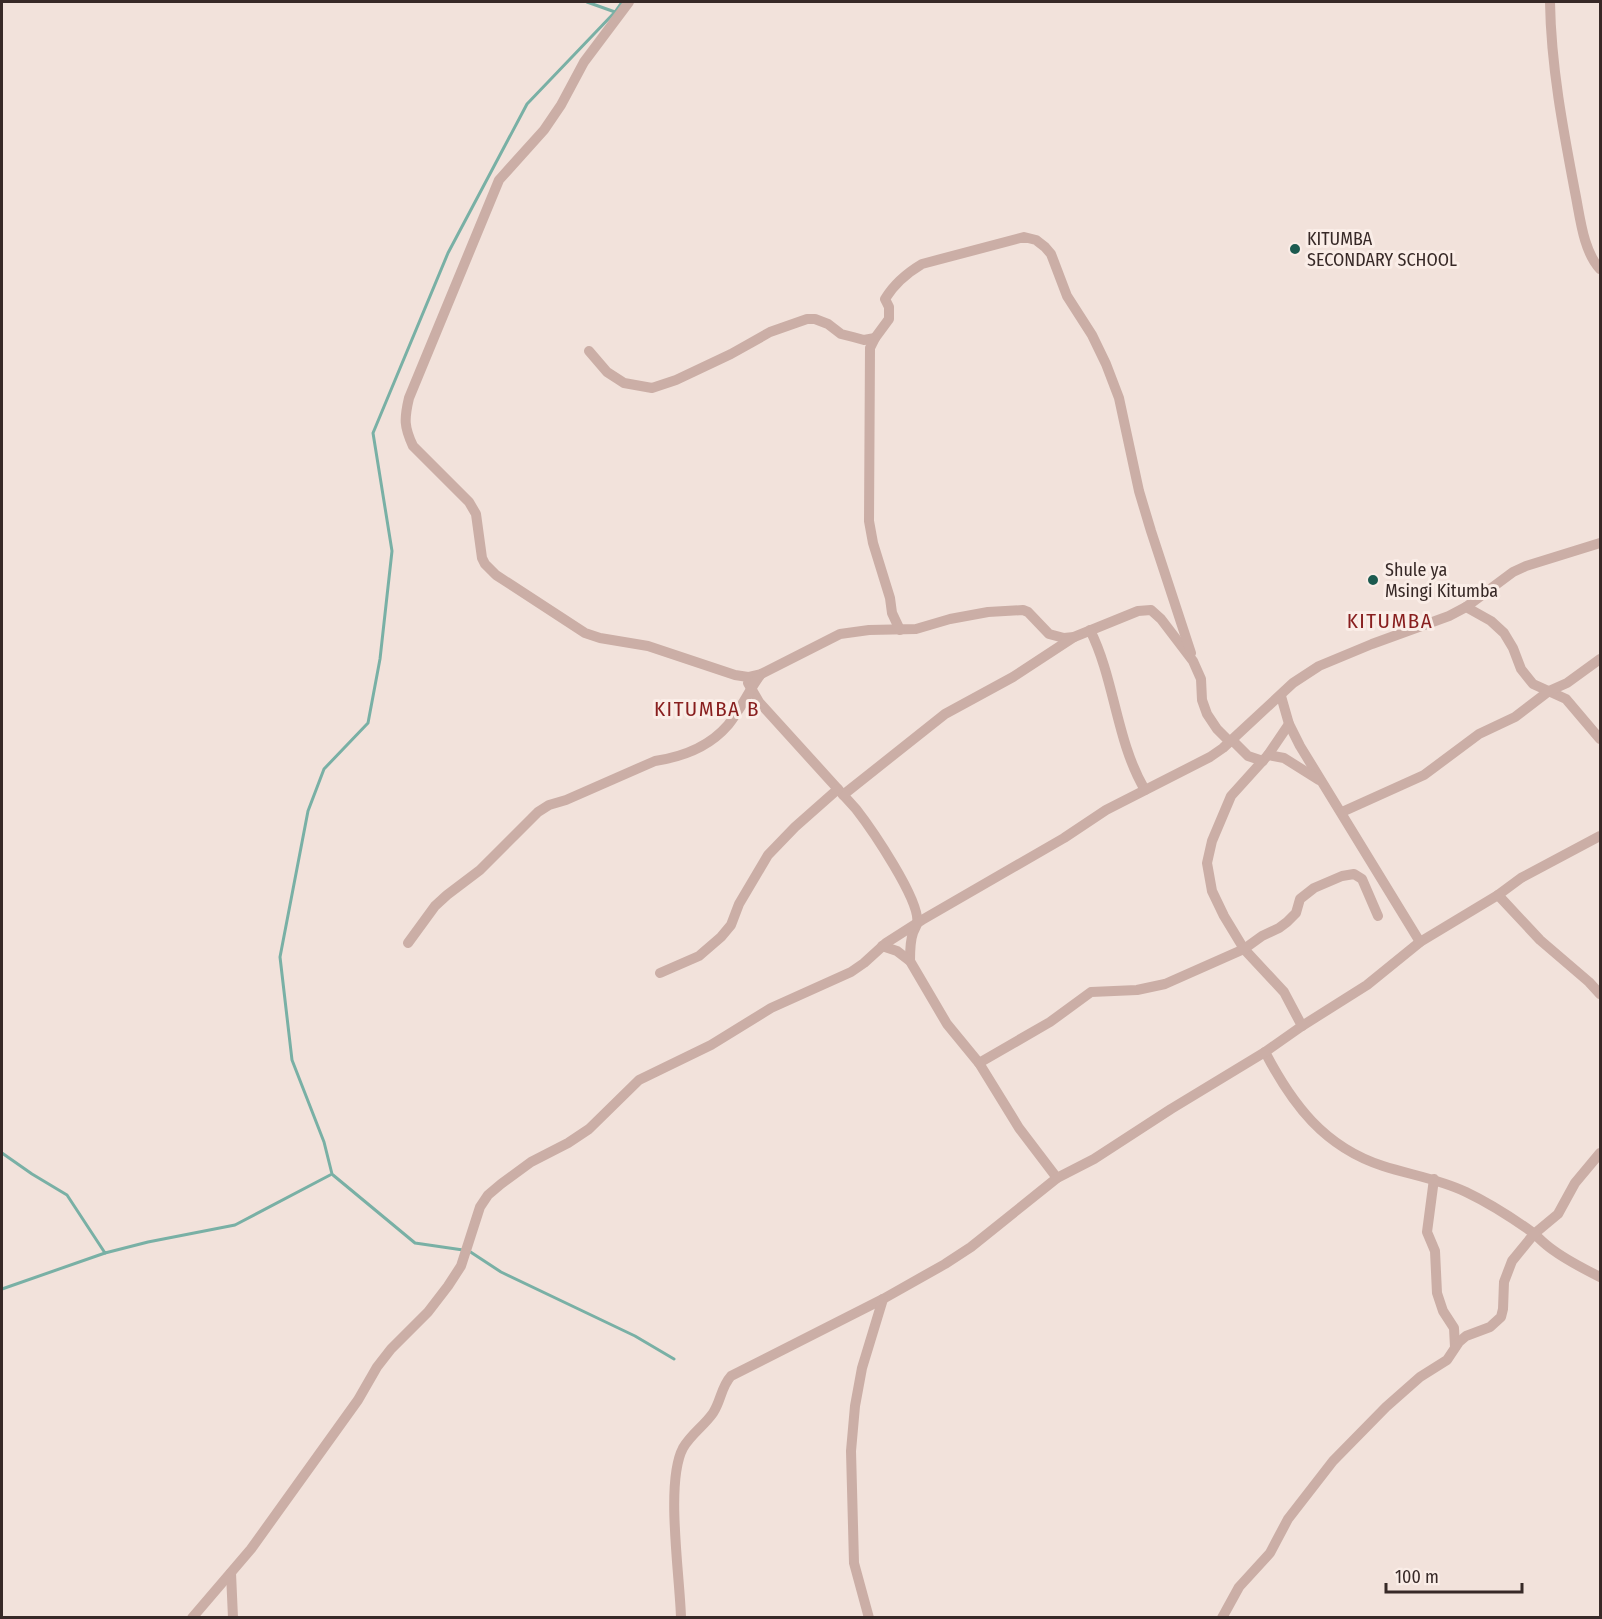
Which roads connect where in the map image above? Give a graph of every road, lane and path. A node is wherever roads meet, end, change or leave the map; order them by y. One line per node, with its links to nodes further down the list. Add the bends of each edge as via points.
1 (628, 2): 14 (street, via 584,62 544,130 499,180 409,398 405,427 413,446 469,502 476,514 482,558 496,575 585,633 648,646)
2 (1550, 2): 3 (street, via 1566,143 1587,243)
3 (1600, 269)
4 (875, 338): 5 (street, via 864,340 841,334 828,324 807,320 770,332 731,354 652,388 624,383 607,372); 8 (street, via 870,348 869,521 892,613); 12 (street, via 890,318 885,299 892,288 922,264 1024,237 1045,247 1067,296 1092,335 1119,398 1139,491)
5 (589, 351)
6 (1600, 543): 7 (street, via 1513,572)
7 (1466, 607): 16 (street, via 1504,633 1527,678); 17 (street, via 1326,663 1293,683)
8 (900, 630): 10 (street, via 988,612 1023,610 1049,634); 13 (street, via 840,634)
9 (1090, 630): 10 (street); 12 (street, via 1138,611 1151,610); 23 (street, via 1133,768)
10 (1074, 637): 24 (street, via 1013,677 945,714)
11 (1600, 659): 16 (street)
12 (1193, 662): 20 (street, via 1208,714)
13 (761, 674): 14 (street); 15 (street)
14 (741, 677): 15 (street)
15 (751, 688): 24 (street, via 759,702); 31 (street, via 729,723 707,743 549,804 538,812 480,870 435,906)
16 (1549, 691): 19 (street, via 1566,699); 25 (street, via 1515,717 1479,734 1424,775)
17 (1281, 696): 18 (street); 20 (street)
18 (1289, 724): 21 (street); 22 (street)
19 (1600, 739)
20 (1231, 741): 21 (street, via 1248,756); 23 (street, via 1210,757)
21 (1266, 758): 22 (street, via 1290,761); 33 (street, via 1227,803 1207,863 1215,897)
22 (1325, 784): 25 (street)
23 (1145, 790): 29 (street)
24 (841, 792): 29 (street, via 869,826 904,884); 35 (street, via 795,827 768,855 739,904 732,925 721,937 699,956)
25 (1342, 812): 30 (street)
26 (1600, 836): 27 (street, via 1537,868)
27 (1498, 895): 30 (street); 36 (street, via 1540,940)
28 (1378, 916): 33 (street, via 1362,879 1347,875 1303,896 1287,922)
29 (917, 923): 32 (street); 34 (street, via 911,939)
30 (1420, 942): 37 (street, via 1367,985)
31 (408, 943)
32 (882, 946): 34 (street); 47 (street, via 851,972 771,1008 711,1045 639,1080 589,1129 516,1172 488,1195 480,1207 461,1266 448,1286 377,1367 358,1400)
33 (1244, 949): 37 (street, via 1284,992); 39 (street, via 1165,984 1091,992 1050,1022)
34 (910, 961): 39 (street, via 947,1024)
35 (660, 973)
36 (1600, 994)
37 (1302, 1026): 38 (street)
38 (1265, 1052): 41 (street, via 1094,1160); 42 (street, via 1292,1100 1313,1124 1368,1161)
39 (979, 1064): 41 (street, via 1019,1128)
40 (1600, 1152): 43 (street, via 1575,1183 1558,1214)
41 (1057, 1178): 45 (street, via 971,1247)
42 (1434, 1179): 43 (street, via 1466,1192); 46 (street, via 1427,1232 1435,1251 1437,1293 1454,1328)
43 (1534, 1234): 44 (street); 46 (street, via 1507,1272 1501,1317 1490,1327 1466,1336)
44 (1600, 1277)
45 (883, 1299): 50 (street, via 725,1382 713,1414 687,1442 677,1469 675,1510); 51 (street, via 862,1368 851,1451 854,1563)
46 (1455, 1347): 52 (street, via 1447,1360 1420,1377 1386,1407 1333,1461 1288,1519 1270,1553 1239,1587)
47 (231, 1573): 48 (street); 49 (street)
48 (192, 1617)
49 (233, 1617)
50 (681, 1617)
51 (869, 1617)
52 (1222, 1617)

